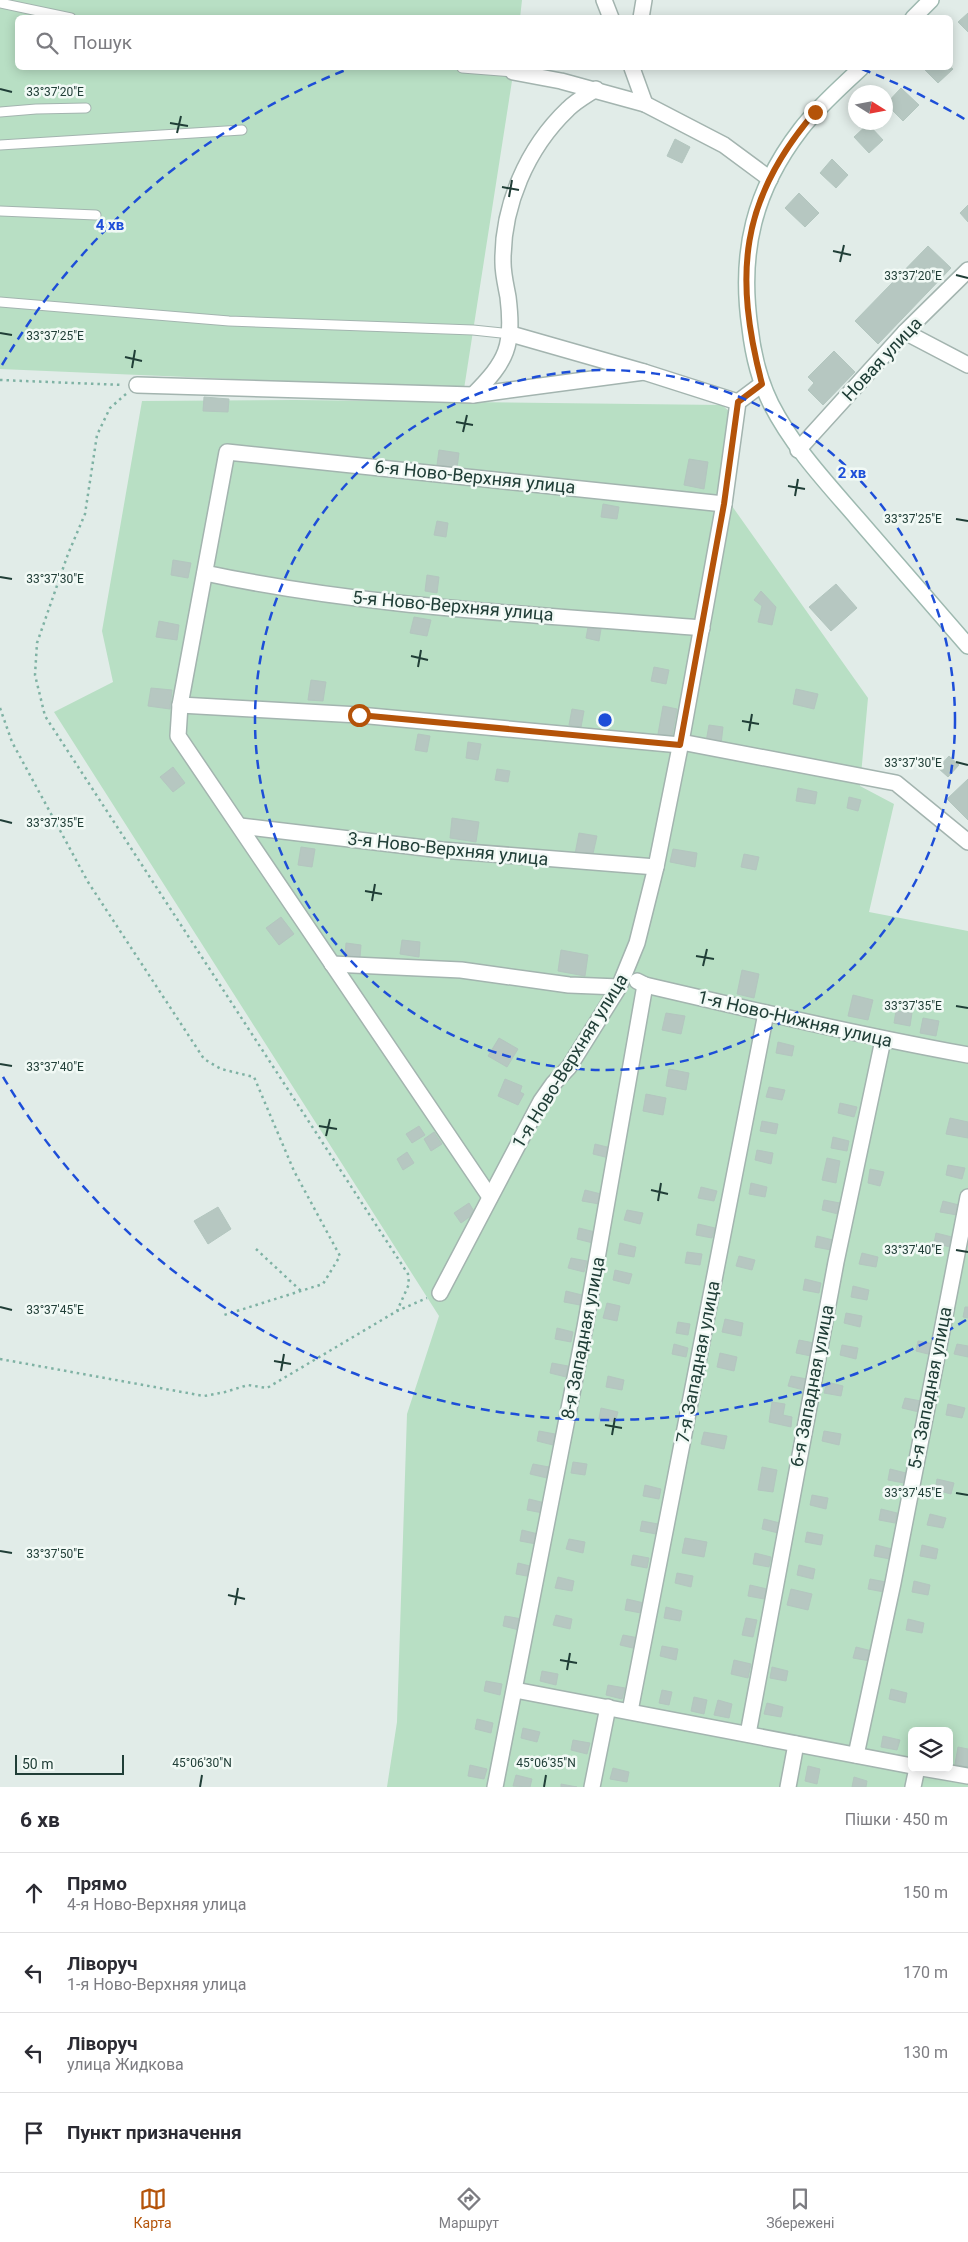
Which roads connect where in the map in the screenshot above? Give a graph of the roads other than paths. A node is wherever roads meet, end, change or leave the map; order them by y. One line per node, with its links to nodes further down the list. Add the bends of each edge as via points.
1 (604, 0): 6 (street)
2 (644, 0): 7 (street)
3 (931, 0): 8 (street)
4 (0, 3): 5 (lane)
5 (57, 15)
6 (610, 15)
7 (642, 15)
8 (916, 15)
9 (488, 70): 12 (lane)
10 (634, 70): 14 (street)
11 (860, 70): 19 (street, via 801,128)
12 (513, 72): 13 (street)
13 (596, 89): 14 (street); 25 (street, via 556,123 538,145 519,180 506,221 503,264)
14 (645, 104): 19 (street, via 724,145)
15 (86, 108): 16 (lane)
16 (0, 112)
17 (242, 130): 18 (lane)
18 (0, 145)
19 (770, 179): 28 (street, via 757,211 746,259 746,302)
20 (0, 210): 21 (lane)
21 (96, 215)
22 (968, 270): 24 (street, Новая улица)
23 (0, 302): 25 (lane, via 229,320)
24 (905, 332): 26 (street); 32 (street, Новая улица)
25 (511, 334): 27 (street); 30 (street, via 507,351 496,372)
26 (968, 365)
27 (644, 372): 30 (street); 31 (street)
28 (762, 384): 31 (street); 32 (street)
29 (137, 385): 30 (street)
30 (473, 395)
31 (738, 402): 33 (street, 1-я Ново-Верхняя улица)
32 (798, 450): 36 (street)
33 (724, 504): 34 (street, 6-я Ново-Верхняя улица, via 227,452); 35 (street, 1-я Ново-Верхняя улица)
34 (205, 573): 35 (street, 5-я Ново-Верхняя улица, via 351,598); 37 (street)
35 (702, 628): 38 (street, 1-я Ново-Верхняя улица)
36 (968, 646)
37 (180, 705): 38 (street, via 359,715); 39 (street, via 178,736)
38 (680, 743): 40 (street, via 896,784); 41 (street, 1-я Ново-Верхняя улица)
39 (240, 826): 41 (street, 3-я Ново-Верхняя улица, via 442,850); 42 (street)
40 (968, 842)
41 (656, 867): 43 (street, 1-я Ново-Верхняя улица, via 637,943)
42 (332, 964): 43 (street, via 461,970 569,985); 48 (street)
43 (622, 981): 44 (street, 1-я Ново-Нижняя улица); 48 (street, 1-я Ново-Верхняя улица, via 569,1067 541,1100)
44 (645, 985): 45 (street, 1-я Ново-Нижняя улица); 51 (street, 8-я Западная улица, via 585,1327)
45 (766, 1014): 46 (street, 1-я Ново-Нижняя улица); 53 (street, 7-я Западная улица)
46 (883, 1040): 47 (street, 1-я Ново-Нижняя улица); 54 (street, 6-я Западная улица, via 836,1262)
47 (968, 1056)
48 (490, 1197): 50 (street, 1-я Ново-Верхняя улица)
49 (968, 1197): 56 (street, 5-я Западная улица)
50 (440, 1292)
51 (515, 1690): 52 (street); 61 (street, 8-я Западная улица)
52 (608, 1708): 53 (street); 62 (street)
53 (630, 1711): 54 (street)
54 (748, 1734): 55 (street)
55 (796, 1744): 56 (street); 63 (street)
56 (856, 1755): 57 (street)
57 (908, 1765)
58 (916, 1772): 64 (street)
59 (945, 1772): 60 (street)
60 (968, 1776)
61 (494, 1787)
62 (592, 1787)
63 (788, 1787)
64 (913, 1787)

